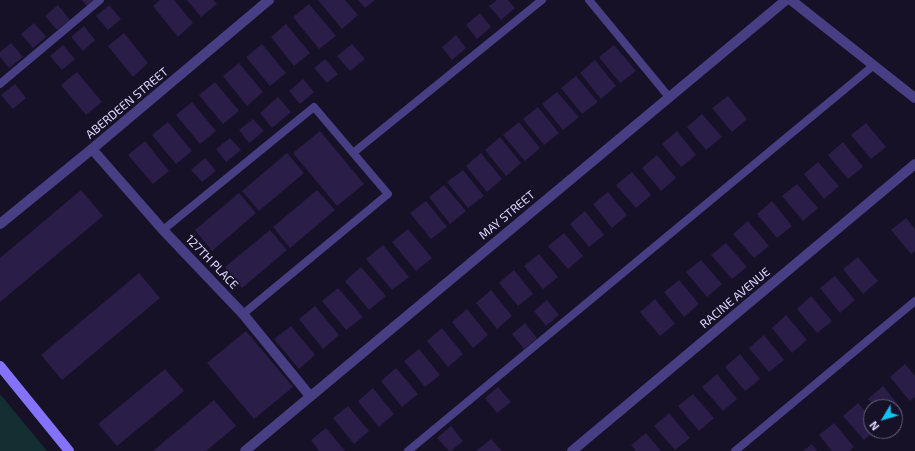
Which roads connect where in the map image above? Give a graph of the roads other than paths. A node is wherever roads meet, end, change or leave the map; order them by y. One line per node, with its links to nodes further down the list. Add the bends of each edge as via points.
1 (100, 0): 8 (lane)
2 (269, 0): 11 (street, ABERDEEN STREET)
3 (542, 0): 12 (lane)
4 (589, 0): 9 (lane)
5 (786, 0): 9 (street, MAY STREET)
6 (791, 0): 7 (street)
7 (874, 65): 10 (street); 22 (lane)
8 (0, 84)
9 (669, 97): 19 (street, MAY STREET)
10 (915, 98)
11 (92, 149): 14 (street, ABERDEEN STREET); 15 (street, 127TH PLACE)
12 (353, 153): 15 (lane, via 314,107); 17 (lane, via 388,194)
13 (915, 164): 23 (street, RACINE AVENUE)
14 (0, 224)
15 (164, 230): 17 (street, 127TH PLACE)
16 (915, 301): 24 (lane)
17 (243, 314): 19 (street, 127TH PLACE)
18 (0, 366): 20 (main road)
19 (310, 396): 21 (street, MAY STREET)
20 (69, 451)
21 (245, 451)
22 (408, 451)
23 (572, 451)
24 (735, 451)

